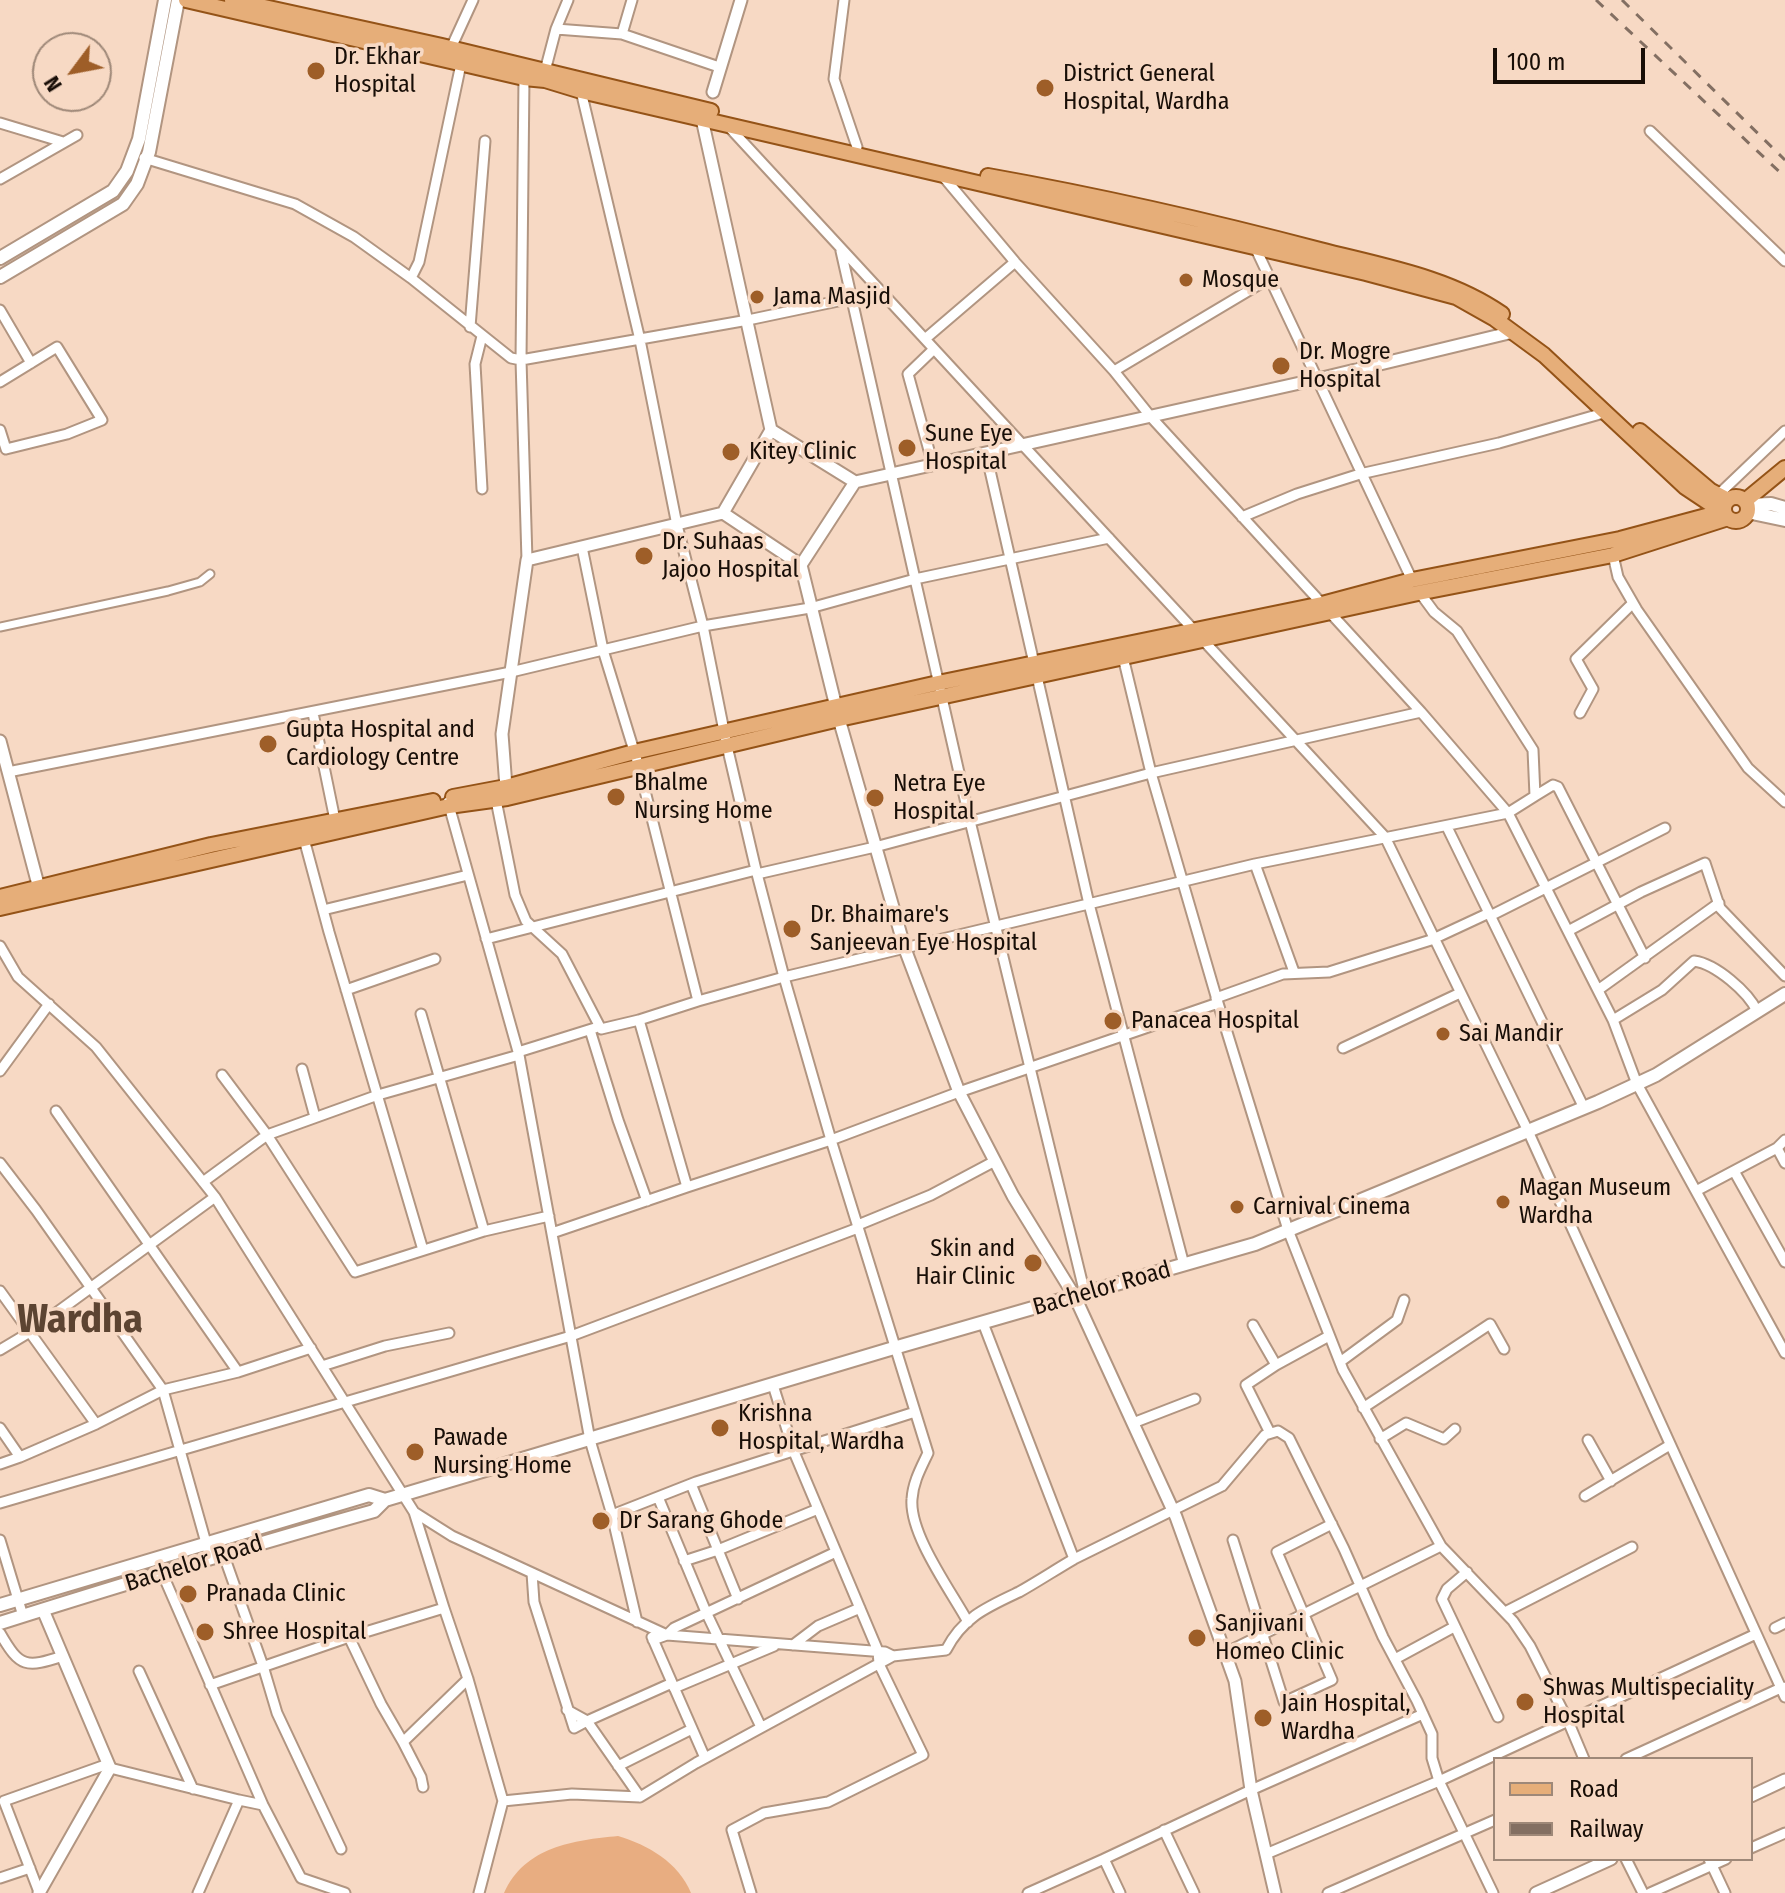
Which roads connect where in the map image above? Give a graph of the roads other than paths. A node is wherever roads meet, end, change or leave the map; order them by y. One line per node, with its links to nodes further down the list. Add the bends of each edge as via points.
1 (165, 0): 28 (main road)
2 (178, 0): 28 (main road)
3 (186, 0): 12 (main road)
4 (232, 0): 12 (main road)
5 (473, 0): 13 (street)
6 (568, 0): 10 (street)
7 (632, 0): 11 (street)
8 (741, 0): 15 (street)
9 (844, 0): 27 (street, via 834,79)
10 (556, 29): 11 (street); 16 (street)
11 (622, 34): 15 (street)
12 (422, 48): 13 (main road)
13 (443, 51): 14 (main road); 16 (main road)
14 (461, 64): 17 (main road); 37 (street, via 419,262)
15 (719, 67): 19 (street)
16 (545, 71): 20 (main road)
17 (524, 78): 18 (main road); 49 (street)
18 (581, 91): 20 (main road); 47 (street)
19 (713, 92): 20 (street)
20 (704, 114): 22 (main road); 27 (main road); 42 (street)
21 (0, 123): 26 (street)
22 (726, 124): 29 (main road); 31 (street)
23 (1650, 131): 34 (street)
24 (77, 135): 26 (street)
25 (485, 141): 43 (street)
26 (63, 142): 30 (street)
27 (857, 147): 29 (main road)
28 (140, 157): 33 (main road, via 113,191); 36 (main road, via 137,184 123,204); 37 (street, via 295,204)
29 (937, 170): 32 (main road); 35 (street); 67 (main road, via 1078,191 1225,225 1467,292 1550,350)
30 (0, 179)
31 (840, 247): 39 (street); 40 (street)
32 (1255, 247): 38 (street); 44 (main road, via 1456,297)
33 (0, 258)
34 (1785, 261)
35 (1015, 262): 46 (street); 51 (street)
36 (0, 277)
37 (411, 278): 43 (street)
38 (1270, 278): 51 (street); 52 (street)
39 (881, 292): 40 (street); 46 (street)
40 (852, 298): 42 (street); 63 (street)
41 (0, 310): 50 (street)
42 (748, 320): 47 (street); 57 (street)
43 (470, 327): 45 (street)
44 (1513, 332): 52 (street); 54 (main road)
45 (482, 336): 49 (street); 66 (street, via 475,364)
46 (925, 339): 48 (street)
47 (640, 340): 49 (street); 73 (street)
48 (934, 349): 59 (street); 61 (street, via 908,374)
49 (521, 360): 78 (street)
50 (31, 363): 53 (street); 56 (street, via 57,347 102,420 6,449)
51 (1114, 371): 55 (street)
52 (1318, 379): 55 (street); 64 (street)
53 (0, 382)
54 (1607, 412): 64 (street); 67 (main road, via 1685,487)
55 (1151, 417): 59 (street); 71 (street)
56 (0, 430)
57 (771, 430): 65 (street); 70 (street)
58 (1785, 431): 67 (street)
59 (1023, 445): 60 (street); 74 (street)
60 (986, 453): 61 (street); 77 (street)
61 (933, 465): 63 (street)
62 (1785, 468): 68 (main road)
63 (892, 474): 65 (street); 81 (street)
64 (1360, 474): 71 (street); 82 (street)
65 (855, 482): 79 (street)
66 (482, 489)
67 (1724, 506): 68 (main road, via 1735,497); 68 (main road, via 1739,520); 76 (main road); 82 (main road, via 1620,539)
68 (1746, 506): 69 (main road); 72 (main road)
69 (1785, 508)
70 (723, 513): 73 (street); 79 (street)
71 (1242, 517): 85 (street)
72 (1785, 520)
73 (677, 525): 75 (street); 86 (street)
74 (1109, 538): 77 (street); 88 (street)
75 (582, 547): 78 (street); 89 (street)
76 (1613, 555): 82 (main road); 83 (street)
77 (1011, 559): 81 (street); 91 (street)
78 (527, 560): 92 (street)
79 (801, 565): 84 (street)
80 (210, 574): 87 (street, via 168,591)
81 (915, 579): 84 (street); 93 (street)
82 (1416, 586): 85 (main road); 106 (street, via 1434,612 1457,631 1533,750)
83 (1633, 603): 96 (street, via 1576,659 1593,689); 109 (street, via 1748,768)
84 (810, 608): 86 (street); 97 (street)
85 (1325, 608): 88 (main road); 94 (street)
86 (703, 626): 89 (street); 99 (street)
87 (0, 627)
88 (1199, 636): 90 (main road); 91 (main road); 98 (street)
89 (603, 650): 92 (street); 101 (street)
90 (1123, 657): 91 (main road); 103 (street)
91 (1037, 670): 93 (main road); 105 (street)
92 (511, 672): 95 (street); 104 (street, via 502,734)
93 (940, 690): 97 (main road); 112 (street)
94 (1421, 712): 98 (street); 110 (street)
95 (313, 713): 102 (street); 111 (street)
96 (1580, 713)
97 (837, 714): 99 (main road); 117 (street)
98 (1295, 739): 103 (street); 115 (street)
99 (725, 740): 101 (main road); 120 (street)
100 (0, 741): 102 (street)
101 (637, 760): 104 (main road); 107 (main road); 124 (street)
102 (8, 772): 125 (street)
103 (1151, 773): 105 (street); 122 (street)
104 (506, 787): 108 (main road)
105 (1065, 796): 112 (street); 128 (street)
106 (1535, 796): 110 (street); 118 (street, via 1558,787)
107 (496, 800): 108 (main road); 134 (street, via 515,895)
108 (448, 802): 111 (main road); 116 (main road); 121 (street)
109 (1785, 802)
110 (1508, 813): 113 (street); 123 (street)
111 (335, 820): 125 (main road, via 211,845)
112 (970, 821): 117 (street); 133 (street)
113 (1447, 827): 115 (street); 132 (street)
114 (1665, 828): 118 (street)
115 (1385, 837): 119 (street); 137 (street)
116 (304, 839): 125 (main road); 131 (street)
117 (875, 847): 120 (street); 139 (street)
118 (1598, 863): 123 (street); 129 (street)
119 (1255, 864): 122 (street); 142 (street)
120 (756, 872): 124 (street); 144 (street)
121 (468, 875): 131 (street); 136 (street)
122 (1184, 881): 128 (street); 150 (street)
123 (1546, 889): 132 (street); 135 (street)
124 (669, 893): 134 (street); 149 (street)
125 (40, 894): 126 (main road); 130 (main road)
126 (0, 897)
127 (1719, 903): 129 (street, via 1705,863); 140 (street); 143 (street)
128 (1089, 904): 133 (street); 157 (street)
129 (1618, 904): 135 (street); 140 (street)
130 (0, 908)
131 (323, 910): 145 (street)
132 (1489, 915): 137 (street); 168 (street)
133 (997, 925): 139 (street); 160 (street)
134 (533, 926): 136 (street); 156 (street, via 562,954)
135 (1568, 931): 146 (street)
136 (486, 939): 159 (street)
137 (1434, 939): 142 (street, via 1325,974); 147 (street)
138 (0, 946): 151 (street, via 18,977)
139 (905, 949): 144 (street); 166 (street)
140 (1645, 958): 146 (street)
141 (435, 959): 145 (street)
142 (1294, 972): 150 (street)
143 (1785, 976)
144 (784, 977): 149 (street); 173 (street)
145 (346, 990): 167 (street)
146 (1598, 990): 155 (street)
147 (1460, 993): 158 (street); 171 (street)
148 (1785, 994): 152 (main road, Bachelor Road)
149 (698, 1001): 154 (street)
150 (1217, 1001): 157 (street); 186 (street)
151 (49, 1004): 162 (street); 179 (street, via 96,1047)
152 (1757, 1011): 155 (street, via 1750,996 1707,963 1694,961 1662,990); 165 (main road, Bachelor Road)
153 (421, 1014): 164 (street)
154 (639, 1020): 156 (street); 180 (street)
155 (1613, 1020): 165 (street)
156 (595, 1028): 159 (street); 183 (street, via 618,1120)
157 (1123, 1037): 160 (street); 192 (street)
158 (1343, 1048)
159 (518, 1054): 164 (street); 184 (street)
160 (1030, 1067): 166 (street); 195 (street)
161 (302, 1069): 170 (street)
162 (0, 1071)
163 (222, 1075): 172 (street)
164 (439, 1077): 167 (street); 187 (street)
165 (1637, 1084): 168 (main road, Bachelor Road); 181 (street)
166 (959, 1092): 173 (street); 175 (street)
167 (378, 1095): 170 (street); 190 (street)
168 (1584, 1108): 171 (main road, Bachelor Road)
169 (56, 1111): 189 (street)
170 (315, 1117): 172 (street)
171 (1528, 1131): 186 (main road, Bachelor Road); 226 (street)
172 (267, 1135): 179 (street); 190 (street, via 355,1272)
173 (831, 1140): 180 (street); 185 (street)
174 (1781, 1144): 177 (street); 178 (street)
175 (995, 1161): 185 (street); 195 (street)
176 (0, 1163): 193 (street)
177 (1785, 1163)
178 (1734, 1171): 181 (street); 191 (street)
179 (203, 1182): 182 (street)
180 (687, 1187): 183 (street)
181 (1696, 1191): 207 (street)
182 (215, 1197): 189 (street); 203 (street)
183 (647, 1201): 188 (street)
184 (549, 1216): 187 (street); 188 (street)
185 (858, 1226): 201 (street); 204 (street)
186 (1288, 1230): 192 (main road, Bachelor Road); 202 (street)
187 (484, 1231): 190 (street)
188 (552, 1233): 201 (street)
189 (150, 1245): 193 (street); 211 (street)
190 (423, 1250)
191 (1785, 1262)
192 (1184, 1265): 195 (main road, Bachelor Road)
193 (89, 1289): 199 (street); 213 (street)
194 (0, 1291): 199 (street)
195 (1080, 1296): 197 (main road, Bachelor Road); 218 (street)
196 (1404, 1300): 208 (street, via 1397,1320)
197 (983, 1323): 204 (main road, Bachelor Road); 250 (street)
198 (1253, 1325): 209 (street)
199 (30, 1332): 206 (street); 219 (street)
200 (449, 1333): 210 (street)
201 (571, 1336): 215 (street); 224 (street)
202 (1329, 1336): 208 (street); 209 (street)
203 (311, 1348): 210 (street); 211 (street)
204 (895, 1348): 212 (main road, Bachelor Road); 217 (street)
205 (1504, 1349): 216 (street, via 1490,1324)
206 (0, 1350)
207 (1785, 1353)
208 (1340, 1362): 216 (street)
209 (1276, 1365): 222 (street, via 1246,1385)
210 (322, 1366): 215 (street)
211 (238, 1372): 213 (street)
212 (773, 1385): 224 (main road, Bachelor Road); 228 (street)
213 (163, 1390): 219 (street); 227 (street)
214 (1195, 1399): 218 (street)
215 (345, 1402): 227 (street); 233 (street)
216 (1363, 1408): 223 (street)
217 (915, 1412): 228 (street); 266 (street, via 928,1453 911,1503 925,1545)
218 (1133, 1423): 240 (street)
219 (96, 1424): 229 (street)
220 (0, 1428): 229 (street)
221 (1455, 1429): 223 (street, via 1444,1439 1406,1423)
222 (1270, 1433): 240 (street, via 1222,1486); 242 (street, via 1289,1438)
223 (1380, 1439): 245 (street)
224 (590, 1440): 233 (main road, Bachelor Road); 241 (street)
225 (1588, 1440): 231 (street)
226 (1670, 1445): 231 (street); 272 (street)
227 (180, 1448): 237 (street); 248 (street)
228 (794, 1452): 232 (street); 238 (street)
229 (20, 1457): 230 (street)
230 (0, 1464)
231 (1611, 1481): 234 (street)
232 (691, 1484): 235 (street); 247 (street)
233 (405, 1495): 236 (main road, Bachelor Road); 239 (street)
234 (1585, 1496)
235 (658, 1497): 241 (street); 251 (street)
236 (385, 1500): 248 (main road, Bachelor Road, via 374,1511); 248 (main road, Bachelor Road, via 369,1495)
237 (0, 1503)
238 (818, 1509): 247 (street); 249 (street)
239 (414, 1512): 253 (street); 259 (street)
240 (1174, 1512): 250 (street); 280 (street)
241 (612, 1515): 268 (street)
242 (1332, 1524): 255 (street); 264 (street, via 1277,1552)
243 (0, 1540): 257 (street)
244 (1233, 1540): 271 (street)
245 (1441, 1546): 252 (street); 255 (street)
246 (1632, 1547): 263 (street)
247 (718, 1550): 251 (street); 256 (street)
248 (213, 1552): 254 (main road, Bachelor Road); 257 (main road, Bachelor Road); 286 (street)
249 (836, 1552): 256 (street); 260 (street)
250 (1074, 1559): 266 (street, via 985,1607)
251 (684, 1561): 262 (street)
252 (1467, 1572): 263 (street); 269 (street, via 1442,1599)
253 (532, 1573): 268 (street); 294 (street, via 534,1602 574,1728)
254 (163, 1575): 261 (main road, Bachelor Road); 289 (street)
255 (1360, 1586): 264 (street); 283 (street)
256 (738, 1599): 262 (street)
257 (18, 1600): 258 (main road, Bachelor Road); 265 (street)
258 (0, 1605)
259 (444, 1608): 274 (street); 288 (street)
260 (860, 1608): 278 (street, via 818,1626); 279 (street)
261 (43, 1610): 265 (main road, Bachelor Road); 281 (street)
262 (706, 1612): 273 (street); 275 (street)
263 (1505, 1612): 295 (street, via 1530,1646)
264 (1304, 1615): 271 (street); 271 (street, via 1332,1680 1284,1702)
265 (23, 1616): 267 (main road, Bachelor Road)
266 (968, 1622): 282 (street, via 946,1650)
267 (0, 1623)
268 (642, 1624): 273 (street); 276 (street)
269 (1454, 1627): 283 (street); 293 (street)
270 (0, 1633): 281 (street, via 25,1664)
271 (1264, 1634): 280 (street)
272 (1756, 1634): 291 (street); 295 (street)
273 (667, 1635): 275 (street); 276 (street)
274 (349, 1637): 286 (street); 298 (street)
275 (718, 1638): 277 (street); 285 (street)
276 (653, 1640): 290 (street)
277 (778, 1644): 278 (street); 285 (street)
278 (793, 1645): 279 (street)
279 (878, 1651): 282 (street); 284 (street)
280 (1225, 1653): 308 (street, via 1235,1681)
281 (63, 1656): 302 (street)
282 (893, 1656): 284 (street)
283 (1395, 1659): 292 (street)
284 (879, 1664): 296 (street); 333 (street, via 923,1755 828,1802 764,1813 732,1830)
285 (730, 1665): 290 (street); 296 (street)
286 (263, 1666): 289 (street); 320 (street, via 277,1713)
287 (139, 1671): 307 (street)
288 (468, 1679): 298 (street); 313 (street)
289 (210, 1685): 314 (street)
290 (673, 1686): 294 (street); 297 (street)
291 (1784, 1691): 300 (street)
292 (1423, 1714): 305 (street, via 1432,1734); 308 (street)
293 (1498, 1717)
294 (587, 1721): 303 (street)
295 (1568, 1721): 299 (street); 305 (street)
296 (761, 1727): 301 (street)
297 (692, 1729): 301 (street); 303 (street)
298 (403, 1742): 306 (street)
299 (1583, 1757)
300 (1631, 1757)
301 (705, 1758): 310 (street)
302 (109, 1766): 307 (street); 311 (street); 329 (street)
303 (618, 1766): 310 (street)
304 (1785, 1780): 309 (street)
305 (1439, 1781): 318 (street); 321 (street)
306 (423, 1787)
307 (193, 1789): 312 (street)
308 (1251, 1790): 316 (street); 321 (street)
309 (1753, 1795)
310 (640, 1797): 313 (street, via 572,1794)
311 (1, 1798): 326 (street)
312 (239, 1800): 314 (street); 330 (street)
313 (503, 1801): 332 (street)
314 (263, 1805): 331 (street, via 301,1878)
315 (1493, 1821): 318 (street)
316 (1164, 1830): 322 (street); 337 (street)
317 (1785, 1833): 319 (street)
318 (1465, 1834): 339 (street); 340 (street)
319 (1753, 1847)
320 (341, 1849)
321 (1266, 1854): 338 (street)
322 (1104, 1859): 328 (street); 336 (street)
323 (1607, 1861): 341 (street)
324 (1627, 1861): 342 (street)
325 (1710, 1862): 343 (street); 344 (street)
326 (30, 1868): 327 (street); 329 (street)
327 (0, 1878)
328 (1049, 1883): 334 (street); 335 (street)
329 (39, 1892)
330 (198, 1893)
331 (345, 1893)
332 (479, 1893)
333 (751, 1893)
334 (1028, 1893)
335 (1053, 1893)
336 (1120, 1893)
337 (1194, 1893)
338 (1275, 1893)
339 (1328, 1893)
340 (1493, 1893)
341 (1536, 1893)
342 (1643, 1893)
343 (1650, 1893)
344 (1725, 1893)

